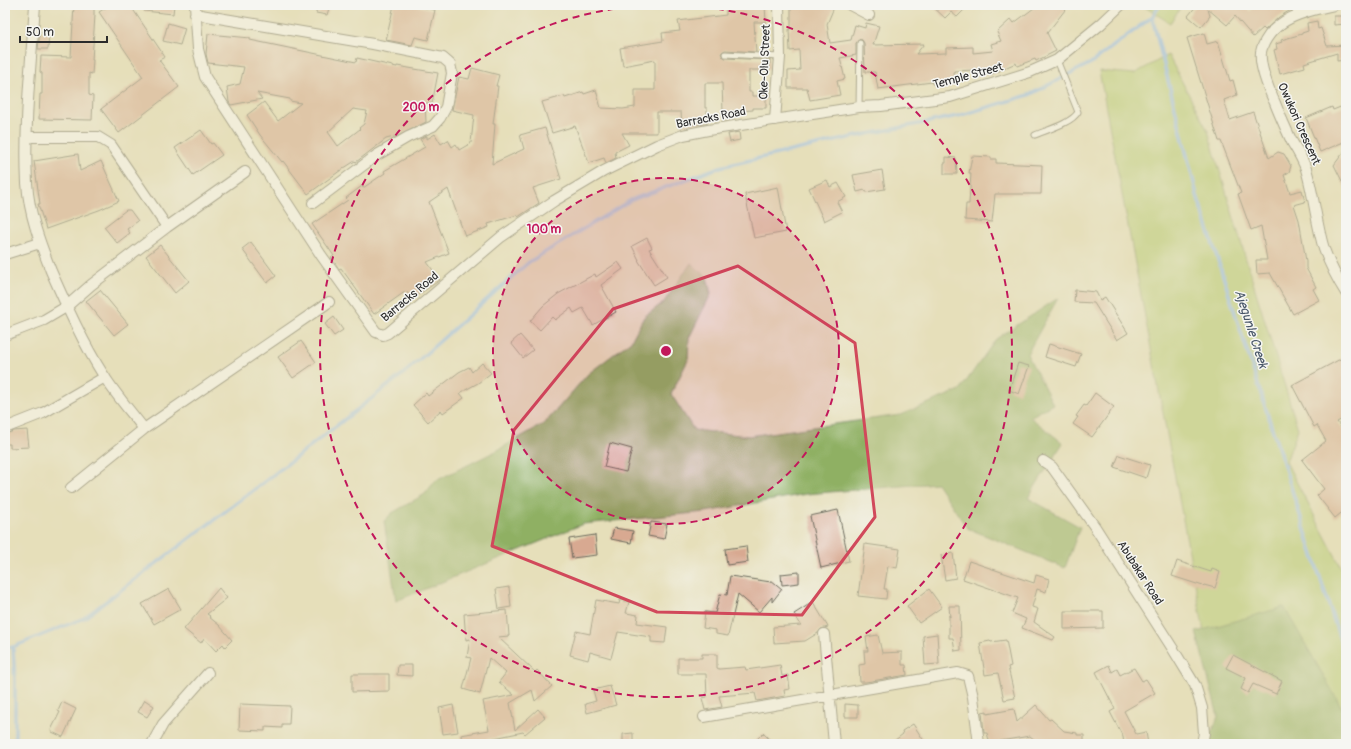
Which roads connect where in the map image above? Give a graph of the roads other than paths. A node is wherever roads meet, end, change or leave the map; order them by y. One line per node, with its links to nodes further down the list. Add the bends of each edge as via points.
1 (35, 5): 15 (street)
2 (779, 5): 10 (street, Oke-Olu Street)
3 (850, 5): 7 (street)
4 (1121, 5): 11 (street, Temple Street)
5 (1334, 5): 21 (street, Owukori Crescent, via 1317,8 1278,25 1262,49 1262,66 1268,88 1306,167 1324,248 1334,274)
6 (195, 9): 13 (street, Barracks Road, via 198,49 205,77 342,286 376,332 383,335 501,237 604,171 683,135); 17 (street, via 443,58 450,64 452,73 446,107 437,122 377,155)
7 (869, 15)
8 (860, 43): 12 (lane)
9 (725, 54): 10 (lane)
10 (780, 58): 13 (street, Oke-Olu Street)
11 (1059, 63): 12 (street, Temple Street, via 950,97); 14 (lane, via 1078,112 1076,116 1058,126)
12 (859, 107): 13 (street, Temple Street)
13 (775, 120)
14 (1035, 135)
15 (28, 137): 18 (street, via 98,137 108,142); 19 (street, via 27,184)
16 (245, 172): 18 (street)
17 (314, 202)
18 (167, 228): 23 (street)
19 (40, 243): 20 (street); 23 (street)
20 (5, 254)
21 (1346, 292)
22 (329, 302): 27 (street)
23 (66, 307): 24 (street, via 44,320); 25 (street)
24 (5, 335)
25 (105, 377): 26 (street, via 43,412); 27 (street)
26 (5, 428)
27 (144, 430): 29 (street)
28 (1043, 461): 37 (street, Abubakar Road, via 1052,467 1100,534 1195,685 1202,708)
29 (71, 488)
30 (824, 634): 32 (street)
31 (208, 673): 34 (street, via 163,724)
32 (829, 696): 33 (street); 35 (street); 36 (street, via 958,672 965,674 968,676)
33 (704, 717)
34 (152, 744)
35 (834, 744)
36 (979, 744)
37 (1202, 744)

